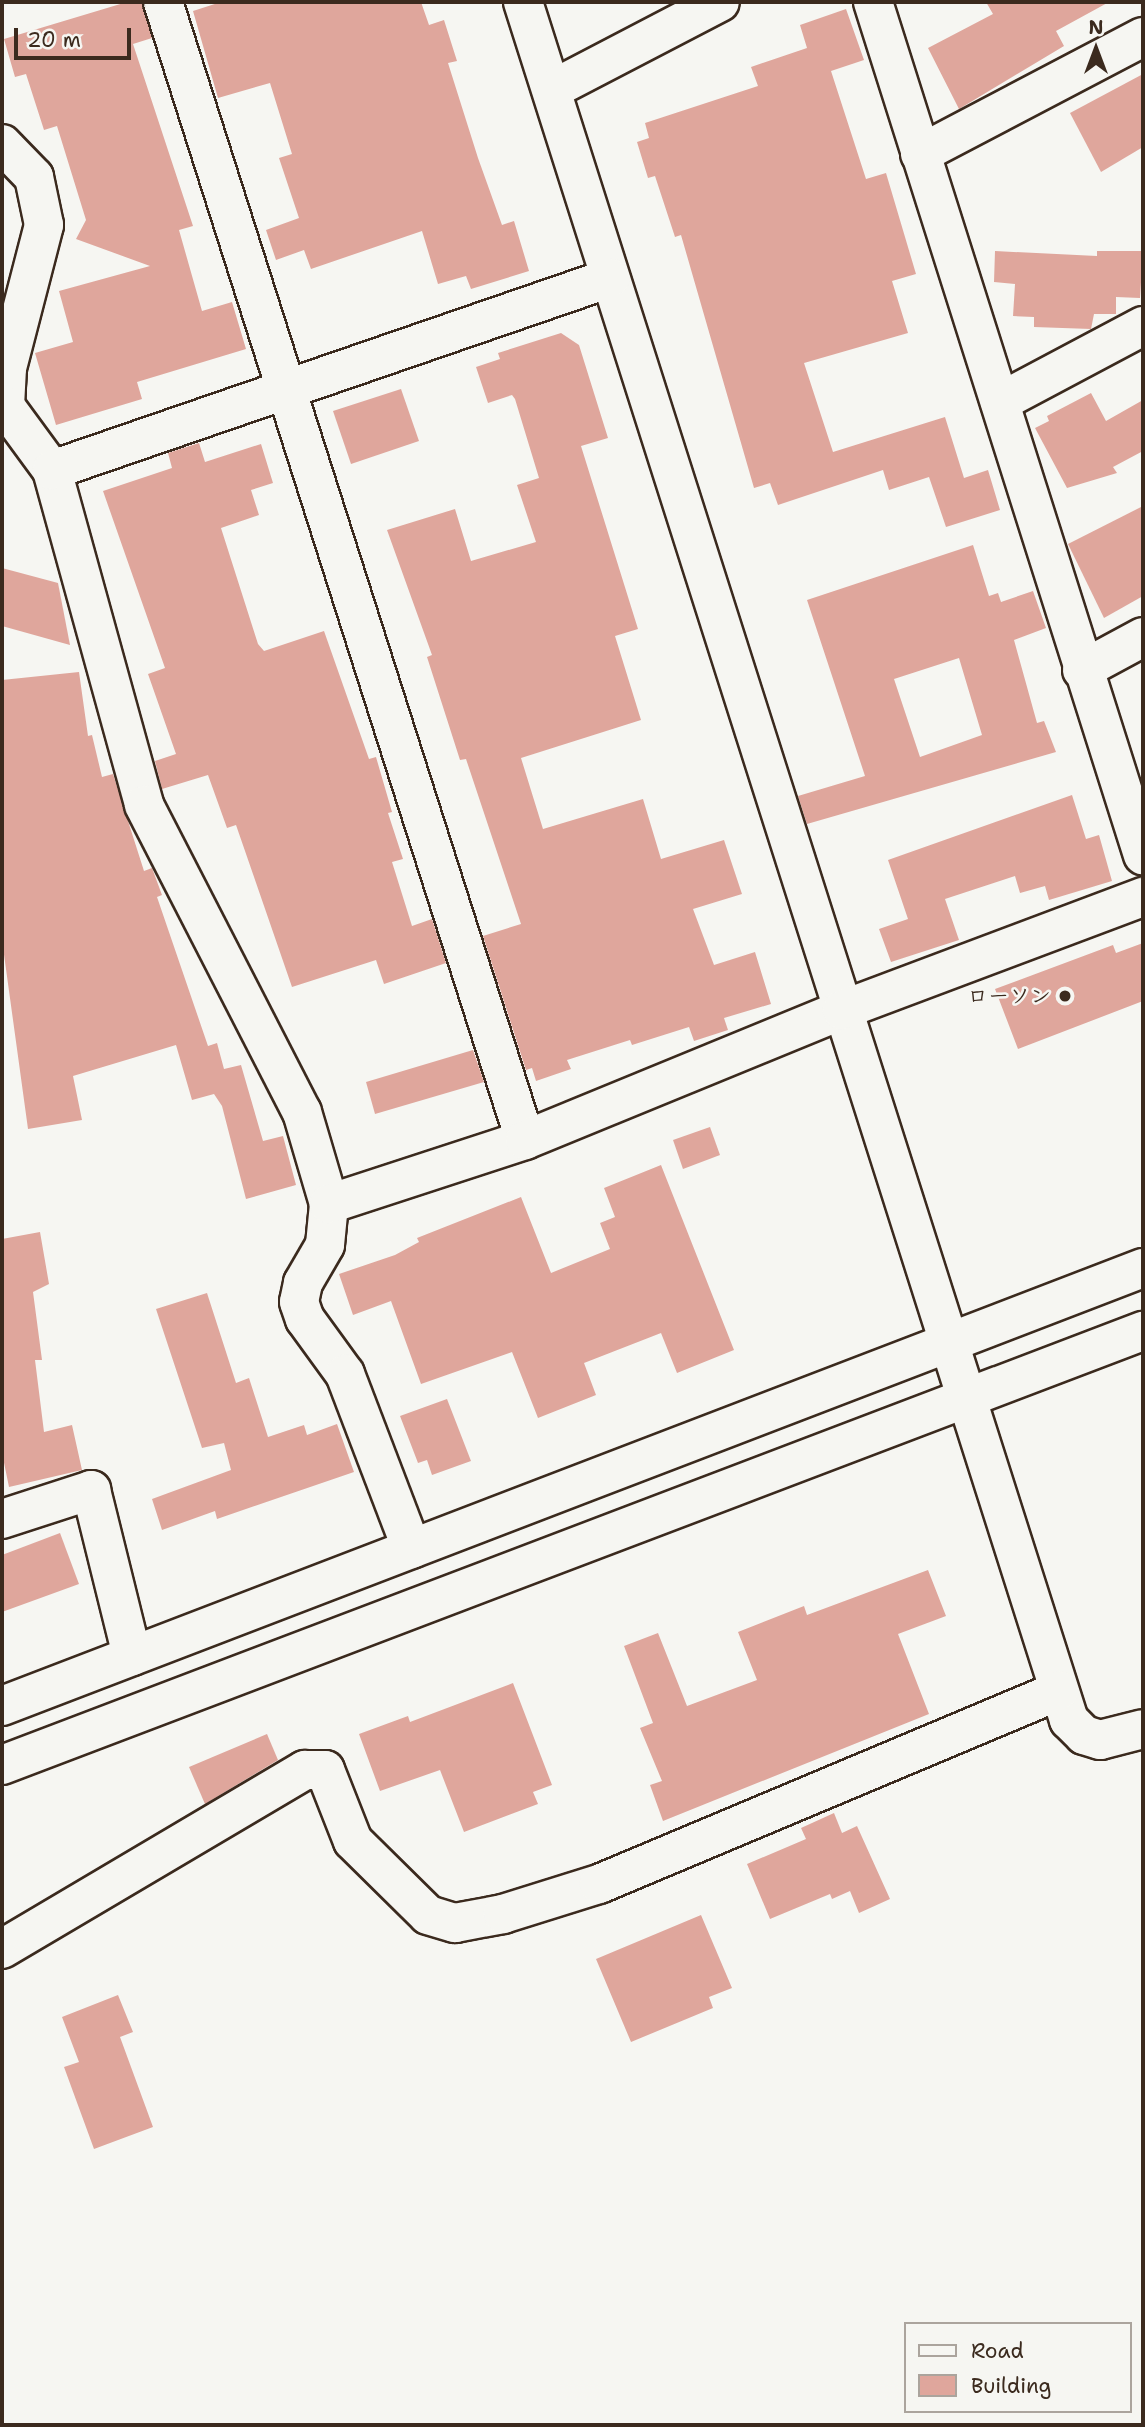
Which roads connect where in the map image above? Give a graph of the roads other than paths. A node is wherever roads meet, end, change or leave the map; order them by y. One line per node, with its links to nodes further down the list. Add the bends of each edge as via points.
1 (163, 2): 11 (street)
2 (523, 2): 6 (street)
3 (720, 2): 6 (street)
4 (873, 2): 8 (street)
5 (1143, 37): 8 (street)
6 (553, 89): 9 (street)
7 (2, 144): 13 (street, via 34,177 44,225 7,368 5,406)
8 (920, 154): 12 (street)
9 (610, 278): 11 (street); 18 (street)
10 (1143, 326): 12 (street)
11 (286, 390): 13 (street); 19 (street)
12 (1000, 402): 15 (street)
13 (52, 470): 20 (street, via 144,805 302,1112)
14 (1143, 636): 15 (street)
15 (1082, 670): 16 (street)
16 (1143, 855)
17 (1143, 897): 18 (street)
18 (842, 1010): 19 (street); 23 (street)
19 (525, 1140): 20 (street)
20 (329, 1204): 26 (street, via 325,1245 303,1283 299,1302 305,1319 345,1374)
21 (1143, 1268): 23 (street)
22 (1143, 1331): 24 (street)
23 (948, 1343): 24 (street); 26 (street)
24 (968, 1397): 28 (street); 31 (street)
25 (2, 1519): 27 (street, via 91,1490)
26 (412, 1549): 27 (street)
27 (132, 1656): 29 (street)
28 (1059, 1691): 30 (street, via 1069,1720 1084,1735 1100,1740); 32 (street, via 599,1884 503,1914 455,1923 428,1915 353,1841 325,1770 305,1770)
29 (2, 1706)
30 (1143, 1729)
31 (2, 1765)
32 (2, 1949)

